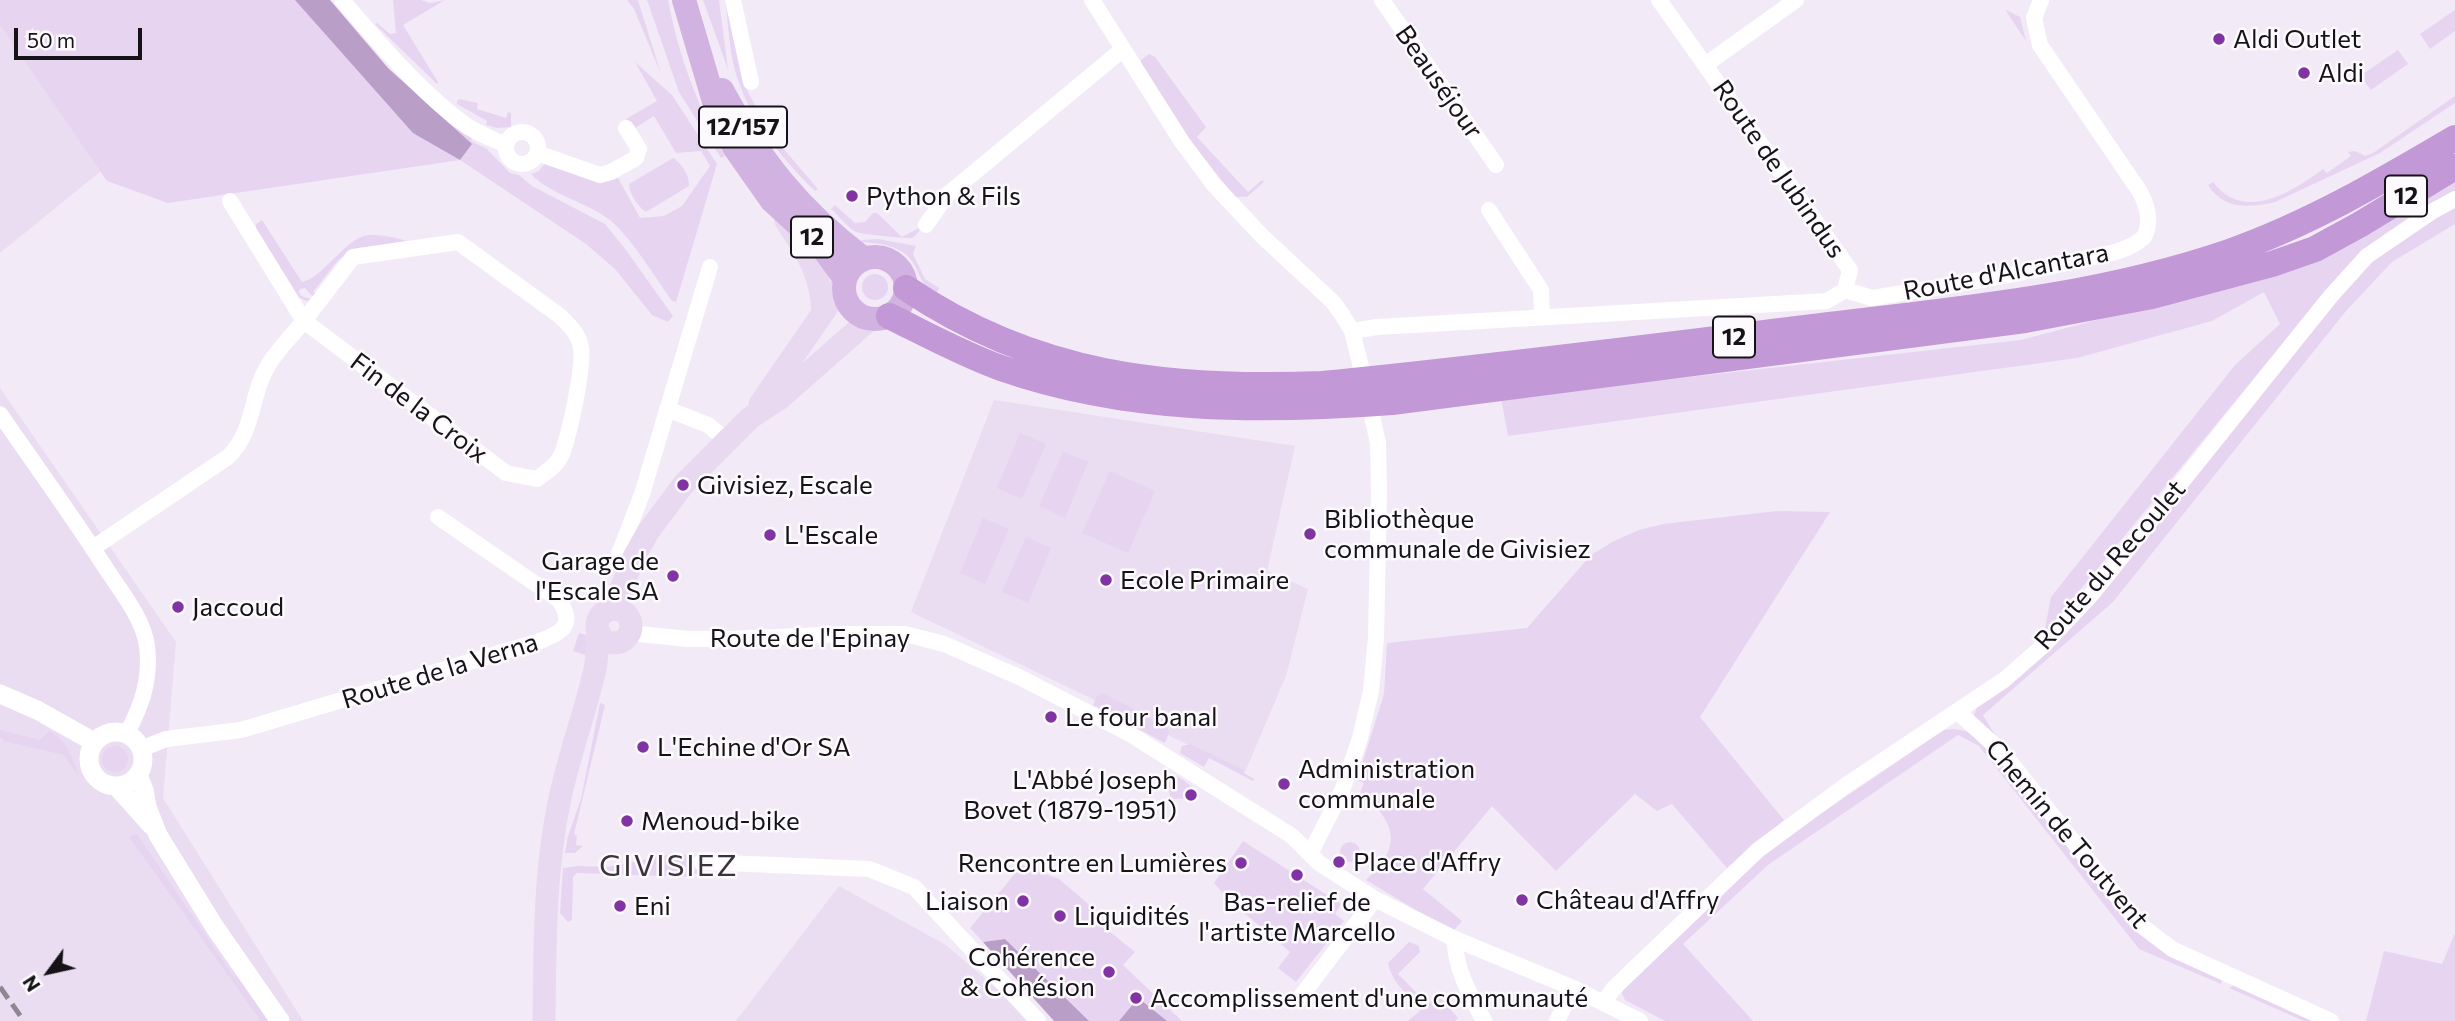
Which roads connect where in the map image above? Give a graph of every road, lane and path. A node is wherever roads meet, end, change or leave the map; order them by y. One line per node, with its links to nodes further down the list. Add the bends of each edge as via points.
1 (342, 0): 15 (street, via 448,111 468,127)
2 (684, 0): 9 (main road, 12/157)
3 (733, 0): 12 (street)
4 (1092, 0): 10 (street)
5 (1382, 0): 17 (street, Beauséjour)
6 (1659, 0): 11 (street)
7 (1796, 0): 11 (street, Route de Jubindus)
8 (2041, 0): 28 (street, Route d'Alcantara, via 2034,18 2040,45 2140,192 2149,219 2144,237 2102,255 2046,268 1872,298)
9 (694, 37): 21 (main road, 12/157, via 725,131); 24 (main road, 12/157, via 767,164 816,221)
10 (1122, 50): 23 (street, via 947,195); 33 (street, via 1214,185 1333,302)
11 (1705, 65): 28 (street, Route de Jubindus, via 1850,270)
12 (751, 82)
13 (626, 128): 16 (street, via 639,149 636,158 611,172 600,175)
14 (2455, 138): 27 (highway, 12, via 2347,200 2266,237 2190,264 2091,289 1322,384 1194,385 1104,372 988,334)
15 (506, 145): 16 (street, via 508,156 520,164 529,163); 16 (street, via 511,136 526,132 537,143)
16 (537, 153)
17 (1496, 165)
18 (2455, 167): 30 (highway, 12, via 2315,249 2126,302 1986,326 1392,402 1223,408 1100,394 998,367)
19 (2455, 199): 43 (street, Route du Recoulet, via 2367,256 2092,594 2044,645)
20 (230, 201): 32 (street, Fin de la Croix)
21 (772, 201): 26 (main road, 12, via 821,246); 29 (main road, via 811,258)
22 (1489, 210): 31 (street, via 1541,290)
23 (926, 225)
24 (863, 258): 26 (main road, via 851,267); 27 (main road, 12/157, via 876,256 894,263)
25 (710, 267): 34 (street)
26 (844, 282): 29 (main road); 30 (main road, via 849,305 859,315)
27 (906, 288): 30 (main road, via 900,307)
28 (1845, 290): 31 (street, Route de Jubindus, via 1827,302)
29 (823, 312): 36 (main road)
30 (880, 317): 36 (main road)
31 (1542, 317): 33 (street, Route de Jubindus)
32 (304, 321): 32 (street, Fin de la Croix, via 506,473 537,479 561,459 581,359 575,331 458,242 353,257); 39 (street, via 263,375 239,447)
33 (1352, 331): 50 (street, via 1378,443 1377,638 1360,738 1342,791)
34 (667, 409): 37 (street, via 708,425); 40 (street)
35 (0, 414): 39 (street)
36 (750, 418): 37 (main road)
37 (726, 440): 41 (main road, via 683,485 648,532 621,589)
38 (438, 517): 46 (street, Route de la Verna, via 559,600 566,611 563,629 540,641 241,730 166,739)
39 (93, 548): 44 (street, via 126,598 146,644 145,696)
40 (617, 559)
41 (615, 627): 50 (street, Route de l'Epinay, via 702,639 905,634 933,640 1019,677 1130,734 1292,835); 58 (main road, via 596,666 559,802 547,899)
42 (0, 694): 45 (street)
43 (1958, 712): 56 (street, Route du Recoulet, via 1758,850); 63 (street, Chemin de Toutvent, via 2003,754 2137,923 2172,949)
44 (127, 733): 45 (street, via 111,732); 46 (street)
45 (94, 742): 48 (street, via 89,754 92,771 104,784)
46 (141, 749): 47 (street)
47 (138, 775): 48 (street); 49 (street)
48 (117, 787): 49 (street)
49 (158, 835): 57 (street)
50 (1310, 854): 52 (street)
51 (701, 862): 59 (street, via 869,869 914,887)
52 (1375, 899): 53 (street); 55 (street)
53 (1455, 939): 54 (street); 60 (street, via 1454,953)
54 (1573, 988): 56 (street); 61 (street)
55 (1299, 999)
56 (1603, 1003): 62 (street)
57 (280, 1021)
58 (544, 1021)
59 (1038, 1021)
60 (1485, 1021)
61 (1557, 1021)
62 (1640, 1021)
63 (2331, 1021)

